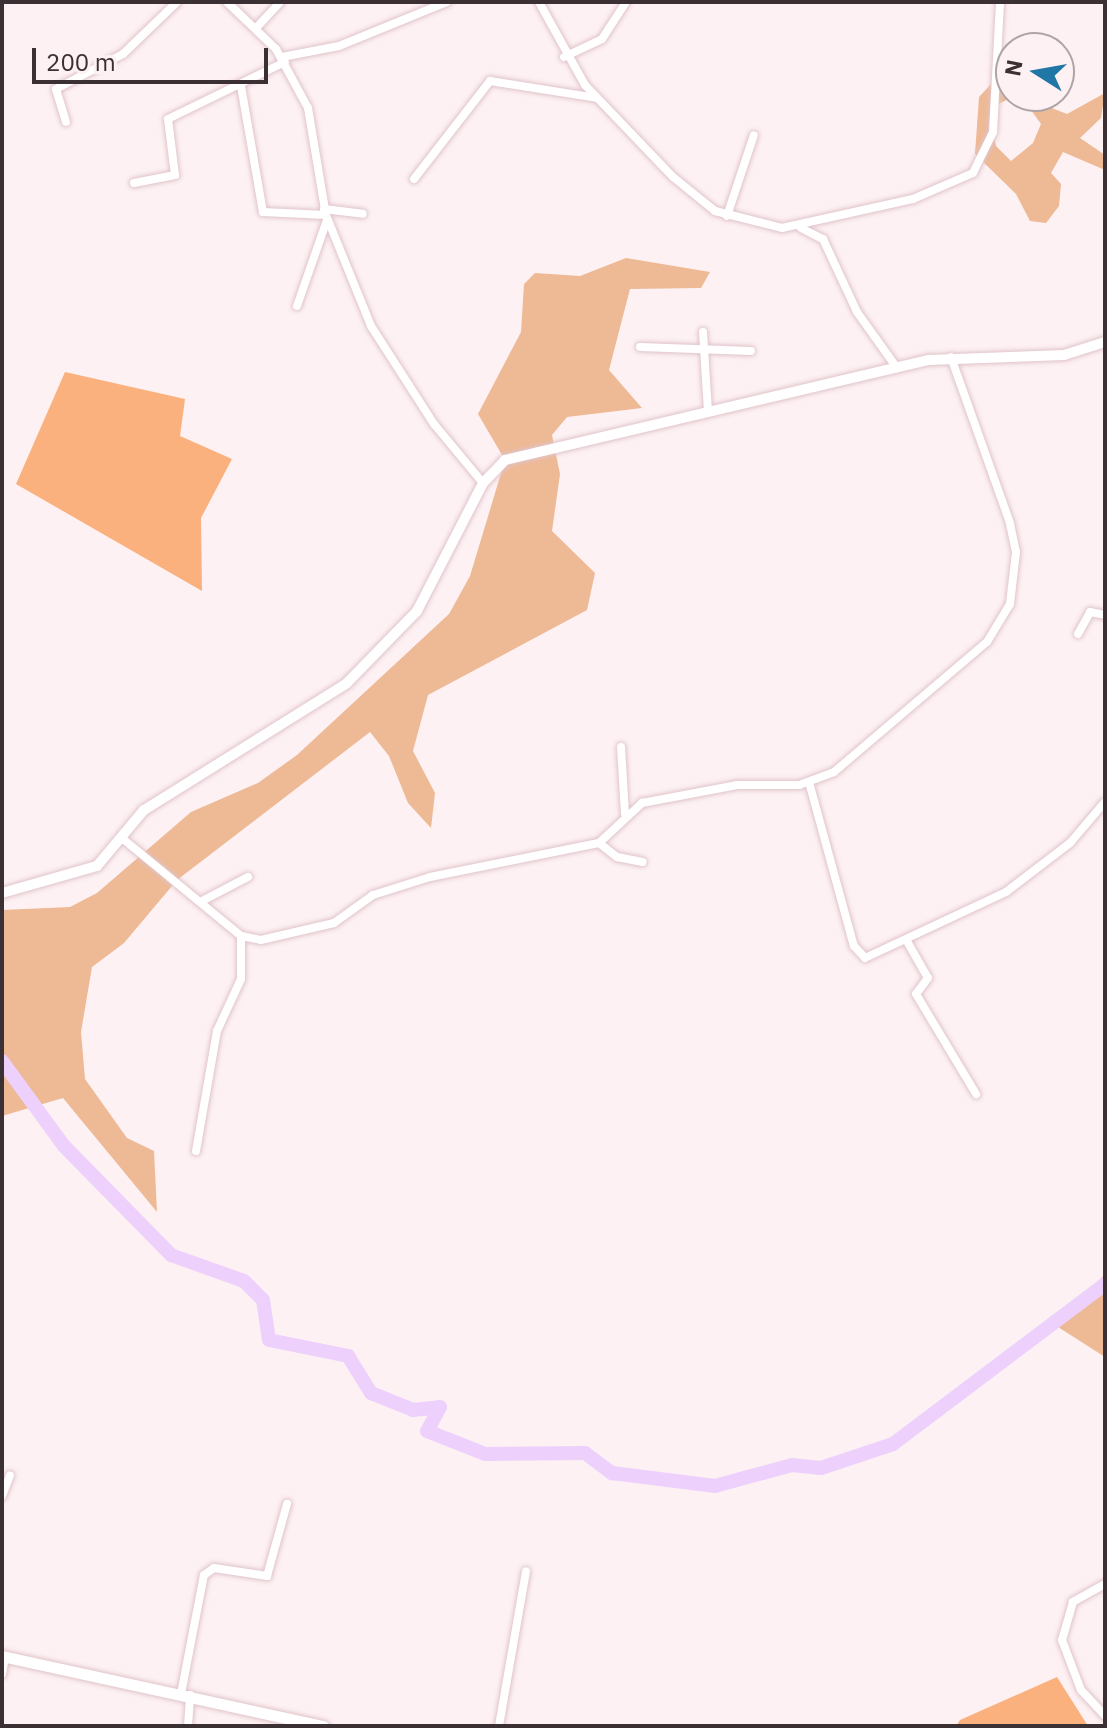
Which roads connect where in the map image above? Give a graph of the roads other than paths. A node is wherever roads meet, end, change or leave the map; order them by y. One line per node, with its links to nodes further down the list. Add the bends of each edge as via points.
1 (177, 2): 15 (street, via 123,54 56,89)
2 (227, 2): 8 (street)
3 (280, 2): 8 (street)
4 (447, 2): 11 (street, via 339,46)
5 (539, 2): 10 (street)
6 (626, 2): 9 (street, via 614,28)
7 (1000, 2): 22 (street, via 993,132 973,173 913,199)
8 (257, 27): 11 (street)
9 (575, 55): 10 (street); 12 (street)
10 (564, 57): 12 (street)
11 (284, 60): 13 (street); 19 (street, via 313,124)
12 (571, 67): 14 (street)
13 (241, 86): 18 (street, via 168,119 175,175); 19 (street, via 263,212)
14 (597, 98): 17 (street, via 490,81); 21 (street, via 673,177)
15 (66, 122)
16 (754, 135): 21 (street)
17 (414, 179)
18 (134, 183)
19 (326, 214): 20 (street); 23 (street); 32 (street, via 389,359)
20 (363, 214)
21 (727, 216): 22 (street)
22 (801, 228): 30 (street, via 823,239 857,312)
23 (297, 306)
24 (703, 332): 27 (street)
25 (1105, 342): 29 (street, via 1064,355)
26 (640, 347): 27 (street)
27 (703, 351): 28 (street); 31 (street)
28 (751, 351)
29 (951, 356): 30 (street); 36 (street, via 1010,523 1016,552 1010,604 970,658 850,760)
30 (897, 368): 31 (street)
31 (708, 412): 32 (street, via 524,452)
32 (483, 483): 39 (street, via 433,587 379,655 280,729 144,810)
33 (1105, 615): 34 (street, via 1090,612)
34 (1078, 634)
35 (621, 747): 38 (street)
36 (809, 782): 38 (street, via 737,785 642,803); 46 (street, via 854,946 872,958)
37 (1105, 802): 46 (street, via 1054,858)
38 (625, 814): 40 (street)
39 (123, 839): 43 (street, via 78,875); 44 (street)
40 (599, 843): 41 (street, via 617,857); 45 (street, via 430,877 373,895 317,930 261,940)
41 (643, 862)
42 (248, 877): 44 (street)
43 (2, 893)
44 (202, 901): 45 (street)
45 (241, 936): 48 (street, via 241,979 217,1031)
46 (908, 943): 47 (street, via 928,978 916,994)
47 (976, 1094)
48 (196, 1151)
49 (10, 1475): 50 (street)
50 (2, 1496)
51 (287, 1504): 56 (street, via 267,1576 214,1568 204,1575)
52 (526, 1571): 60 (street)
53 (1105, 1584): 57 (street, via 1073,1602 1062,1640 1081,1690)
54 (3, 1656): 55 (street); 56 (main road)
55 (2, 1674)
56 (186, 1694): 58 (street); 59 (main road)
57 (1105, 1716)
58 (188, 1726)
59 (323, 1726)
60 (499, 1726)

